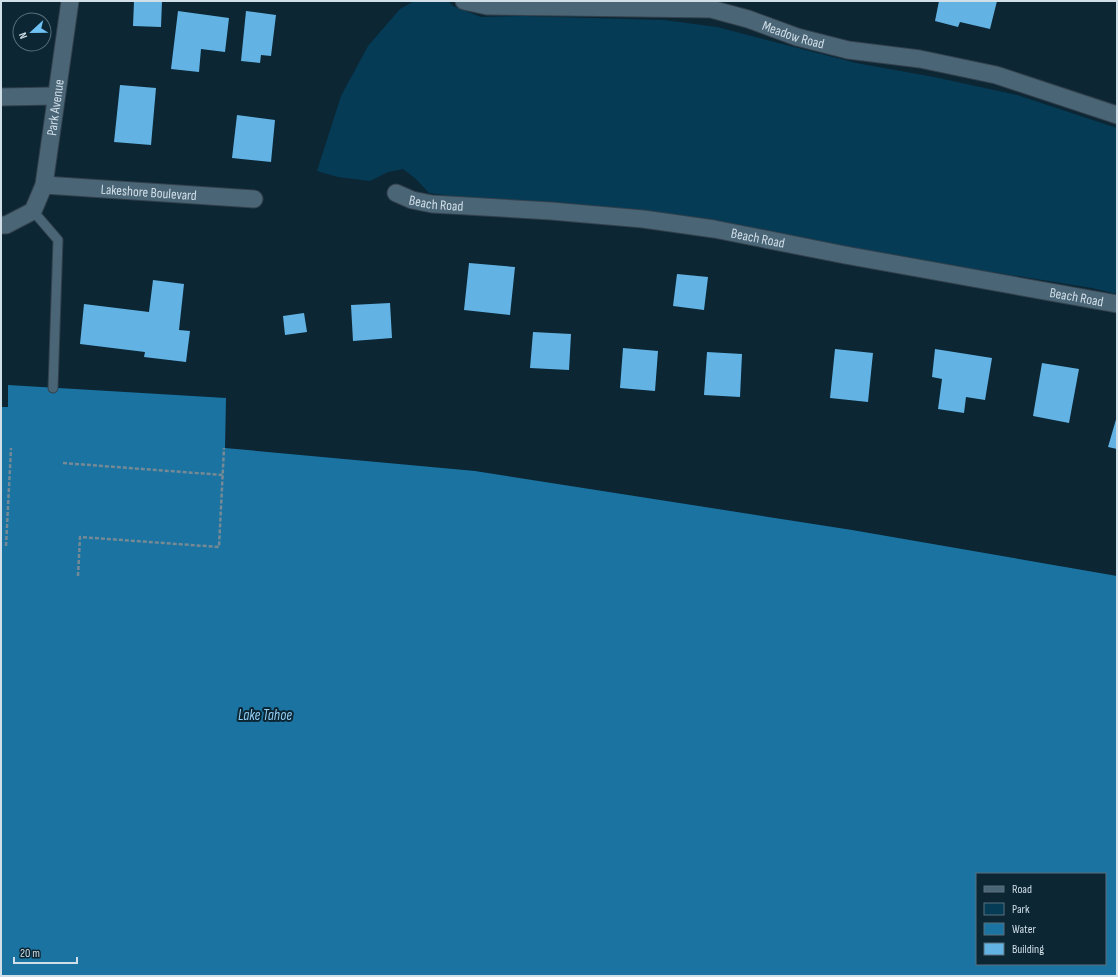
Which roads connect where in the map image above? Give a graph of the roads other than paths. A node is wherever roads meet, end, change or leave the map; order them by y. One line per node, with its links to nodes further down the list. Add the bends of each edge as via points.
1 (70, 1): 3 (street, Park Avenue)
2 (464, 1): 5 (street, Meadow Road, via 487,6 711,8 797,37 848,50 920,59 996,75)
3 (56, 96): 4 (street); 6 (street, Park Avenue)
4 (1, 97)
5 (1117, 115)
6 (44, 185): 8 (street, Lakeshore Boulevard); 9 (street, Park Avenue)
7 (396, 193): 11 (street, Beach Road, via 412,200 432,204 636,218 714,229)
8 (254, 199)
9 (33, 211): 10 (street, via 6,225); 12 (lane, via 58,240)
10 (1, 225)
11 (1117, 304)
12 (53, 388)

